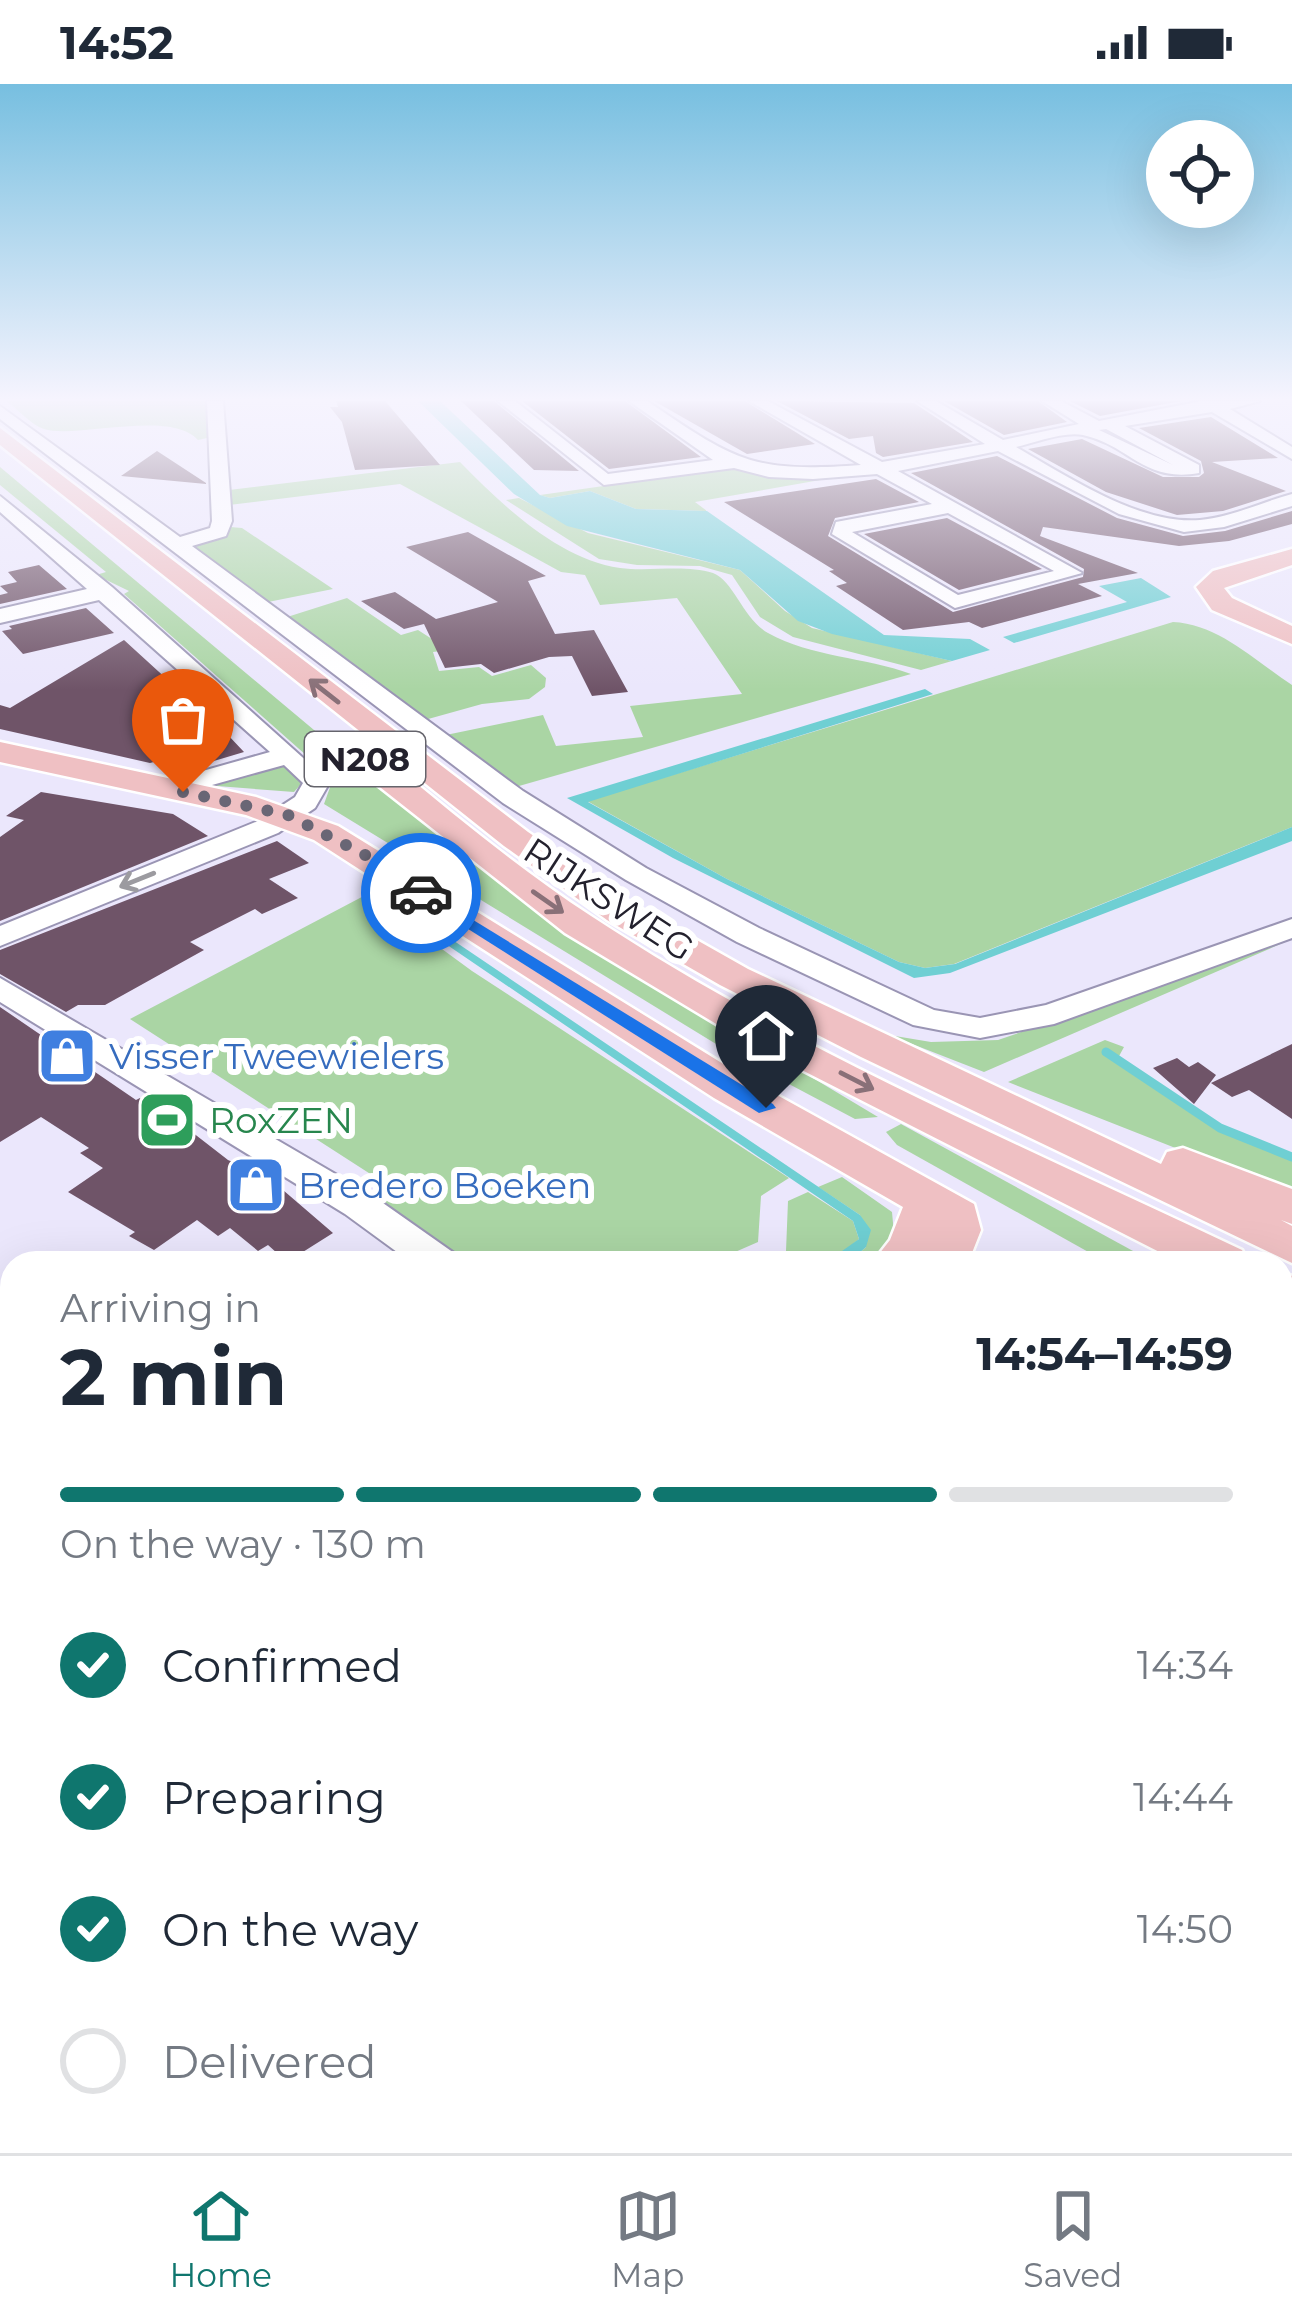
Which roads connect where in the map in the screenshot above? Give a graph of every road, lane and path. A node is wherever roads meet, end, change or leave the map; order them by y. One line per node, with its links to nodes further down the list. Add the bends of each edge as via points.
1 (47, 498): 23 (main road, RIJKSWEG / N208, one-way to 23, via 483,856 606,943 753,1028)
2 (80, 498): 22 (main road, RIJKSWEG / N208, one-way to 2, via 620,912)
3 (111, 498): 10 (street, RIJKSWEG)
4 (218, 498): 10 (street, via 219,532)
5 (930, 498): 9 (street)
6 (1104, 498): 7 (street, via 1172,524 1199,525)
7 (1292, 500)
8 (0, 502): 12 (street)
9 (948, 507): 9 (street, via 1072,573 956,602 842,534 843,526)
10 (173, 545): 19 (street, RIJKSWEG, via 497,786 636,874 925,1018 980,1028 1054,1014)
11 (1292, 560): 14 (main road, via 1224,590 1227,602)
12 (104, 592): 13 (street); 16 (street)
13 (0, 616)
14 (1292, 635)
15 (0, 752): 17 (main road)
16 (289, 755): 17 (street); 18 (street, via 317,782)
17 (169, 789): 18 (main road)
18 (288, 815): 20 (street, one-way to 20); 25 (main road, via 367,856)
19 (1292, 928)
20 (0, 937)
21 (0, 988): 27 (street)
22 (876, 1048): 24 (main road, N208, via 965,1073); 26 (main road, RIJKSWEG / N208)
23 (1048, 1177): 29 (main road, N208); 30 (main road, RIJKSWEG / N208)
24 (1292, 1207)
25 (943, 1227): 28 (main road)
26 (1292, 1246)
27 (423, 1251)
28 (909, 1251)
29 (1150, 1251)
30 (1199, 1251)

